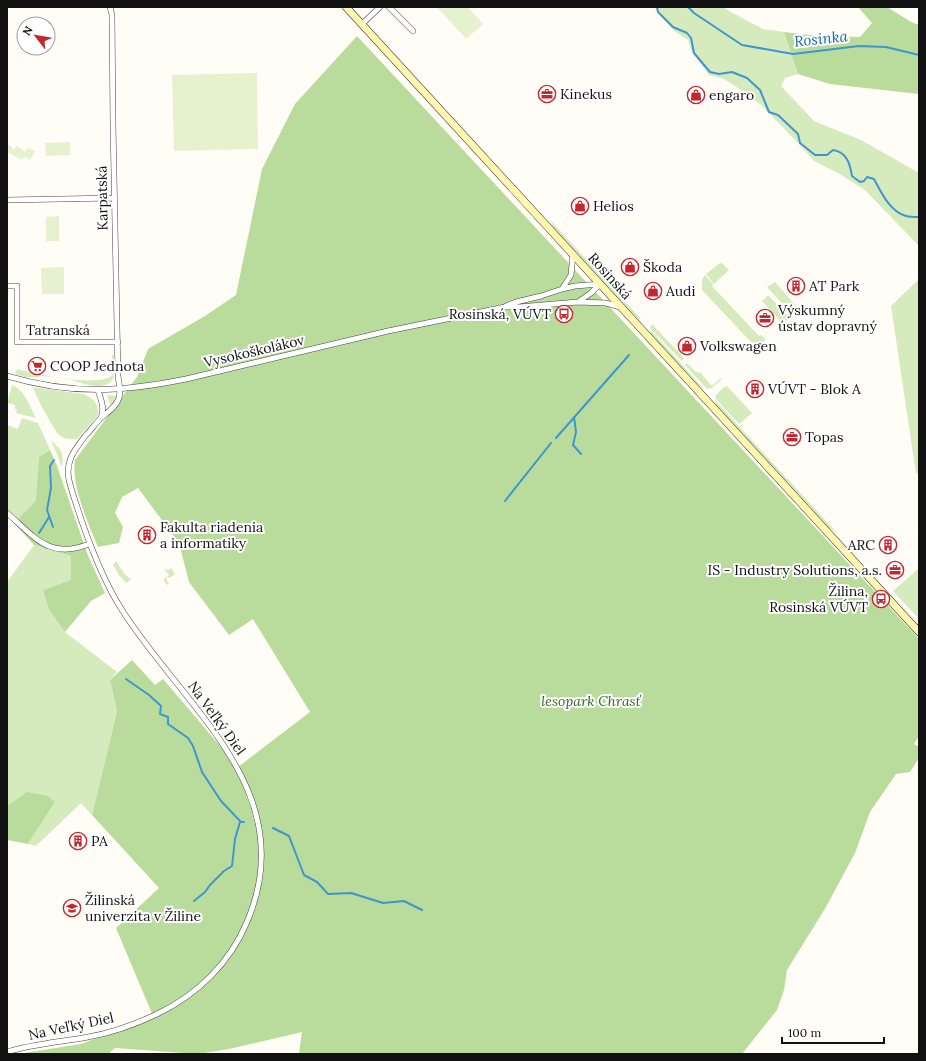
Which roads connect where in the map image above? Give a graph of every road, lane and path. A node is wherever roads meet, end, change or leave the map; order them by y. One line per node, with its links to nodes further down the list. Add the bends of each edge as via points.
1 (110, 7): 7 (street, Karpatská)
2 (346, 7): 5 (street, Rosinská)
3 (380, 7): 5 (street)
4 (389, 7): 6 (street)
5 (362, 24): 9 (street, Rosinská)
6 (413, 32)
7 (114, 198): 8 (street); 16 (street, Karpatská)
8 (7, 200)
9 (573, 254): 10 (street, Rosinská); 12 (street, via 570,275)
10 (600, 284): 12 (street, Vysokoškolákov); 13 (street); 15 (street, Rosinská)
11 (7, 286): 16 (street, Tatranská, via 17,286 17,342)
12 (562, 289): 14 (street, Vysokoškolákov)
13 (578, 302): 14 (street, Vysokoškolákov); 15 (street, Vysokoškolákov)
14 (505, 307): 19 (street, Vysokoškolákov, via 388,331 186,380)
15 (622, 308): 23 (street, Rosinská)
16 (118, 342): 19 (street, Karpatská)
17 (7, 376): 18 (street, Vysokoškolákov, via 50,386)
18 (98, 390): 19 (street, Vysokoškolákov); 20 (street, via 103,404)
19 (119, 390): 20 (street, Na Veľký Diel, via 119,400)
20 (100, 419): 22 (street, Na Veľký Diel, via 74,450 68,466 70,482)
21 (7, 513): 22 (street, via 39,541 52,548 66,550)
22 (89, 544): 24 (street, Na Veľký Diel, via 125,616 216,732 237,765 253,803 259,826 262,853 259,881 252,910 233,949 207,980 185,998 152,1016 122,1028 91,1037)
23 (919, 632)
24 (7, 1052)

